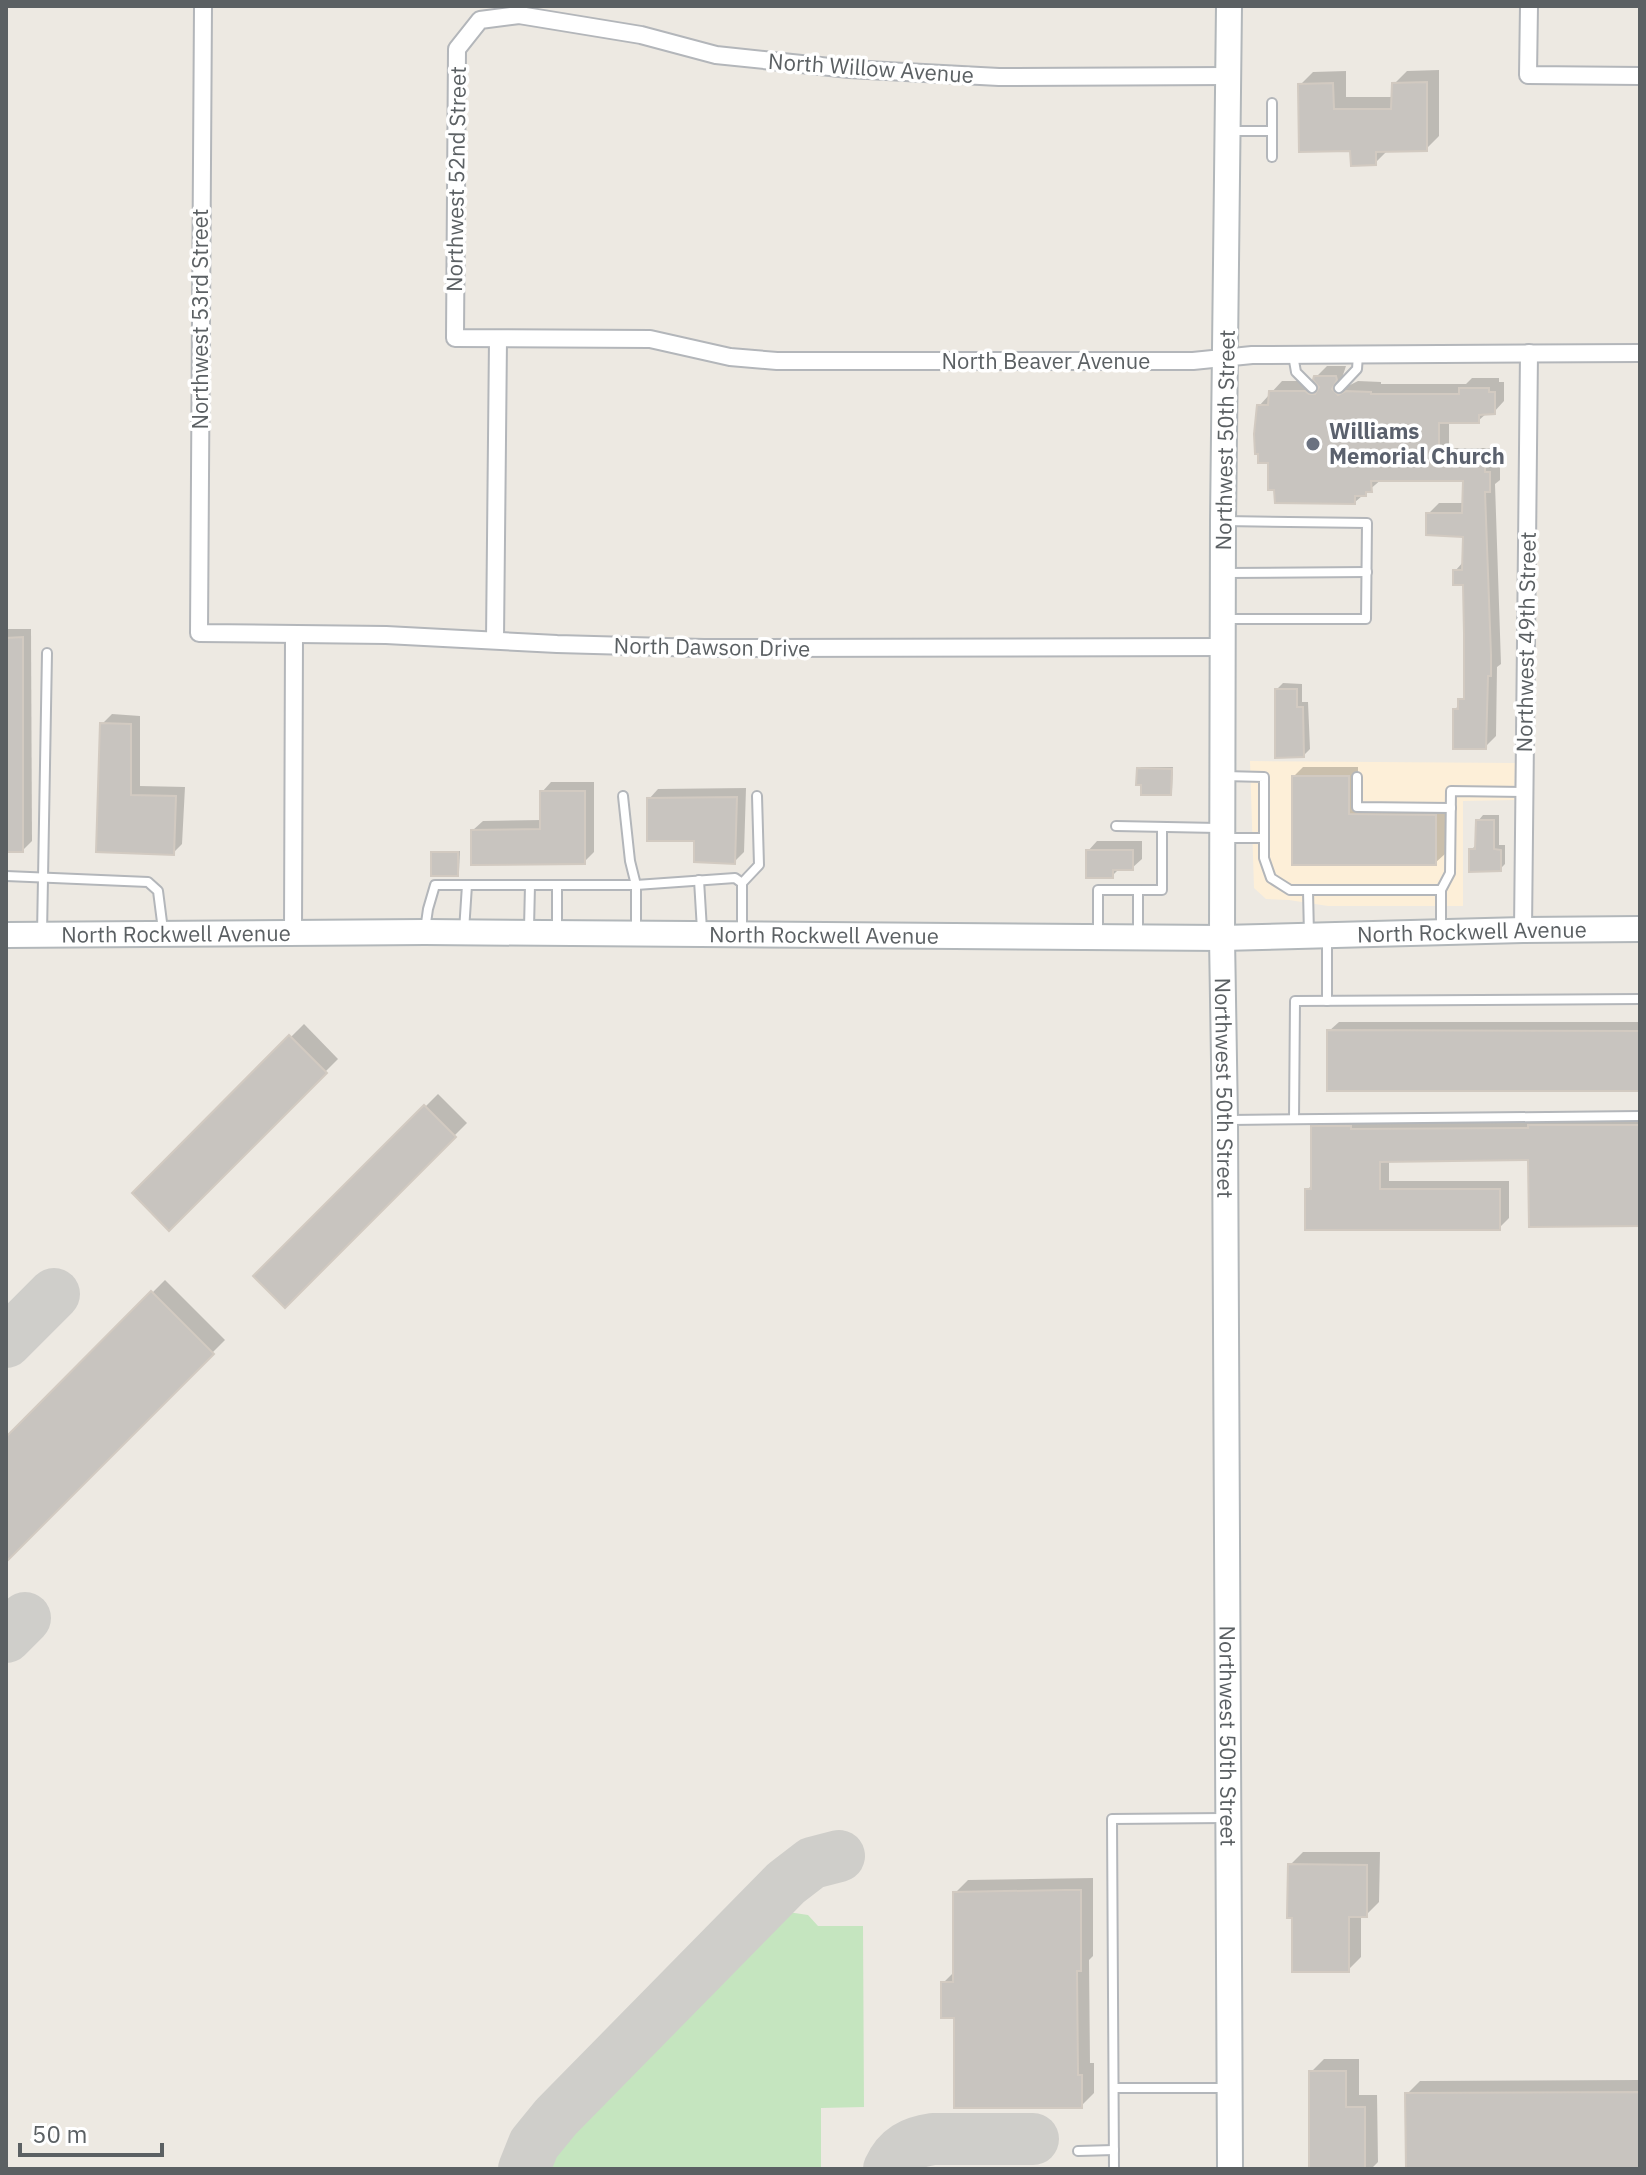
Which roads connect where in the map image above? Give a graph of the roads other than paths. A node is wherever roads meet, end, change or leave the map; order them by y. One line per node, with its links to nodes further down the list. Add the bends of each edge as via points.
1 (203, 6): 24 (street, Northwest 53rd Street)
2 (1229, 6): 5 (street, Northwest 50th Street)
3 (1529, 6): 6 (street, via 1528,75)
4 (519, 15): 5 (street, North Willow Avenue, via 641,35 716,55 849,69 999,77); 11 (street, Northwest 52nd Street, via 480,20 457,49)
5 (1228, 76): 8 (street, Northwest 50th Street)
6 (1640, 76)
7 (1272, 103): 9 (lane)
8 (1228, 131): 9 (lane); 17 (street, Northwest 50th Street)
9 (1272, 131): 10 (lane)
10 (1272, 157)
11 (455, 338): 12 (street, North Beaver Avenue)
12 (498, 339): 17 (street, North Beaver Avenue, via 650,339 730,357 777,361); 26 (street)
13 (1529, 353): 14 (street, North Beaver Avenue); 16 (street, North Beaver Avenue); 31 (street, Northwest 49th Street)
14 (1640, 353)
15 (1293, 355): 16 (street, North Beaver Avenue); 17 (street, North Beaver Avenue); 18 (lane, via 1296,372)
16 (1358, 355): 19 (lane, via 1357,369)
17 (1226, 358): 20 (street, Northwest 50th Street)
18 (1312, 388)
19 (1339, 388)
20 (1223, 521): 21 (lane, via 1367,523); 22 (street, Northwest 50th Street)
21 (1367, 572): 22 (lane); 23 (lane, via 1366,619)
22 (1224, 573): 23 (street, Northwest 50th Street)
23 (1224, 619): 27 (street, Northwest 50th Street)
24 (199, 633): 25 (street, North Dawson Drive)
25 (294, 635): 26 (street, North Dawson Drive); 55 (street)
26 (495, 640): 27 (street, North Dawson Drive, via 704,648)
27 (1224, 647): 29 (street, Northwest 50th Street)
28 (47, 653): 40 (lane)
29 (1223, 776): 37 (street, Northwest 50th Street); 38 (lane, via 1264,777)
30 (1357, 777): 34 (lane, via 1357,807)
31 (1524, 792): 34 (lane, via 1451,791); 51 (street, Northwest 49th Street)
32 (623, 796): 46 (lane)
33 (757, 796): 42 (lane, via 759,865)
34 (1451, 808): 48 (lane, via 1450,873)
35 (1116, 826): 36 (lane)
36 (1162, 827): 37 (lane); 47 (lane, via 1162,890)
37 (1222, 833): 38 (lane); 67 (street, Northwest 50th Street)
38 (1264, 838): 49 (lane, via 1271,878 1290,890)
39 (6, 876): 40 (lane)
40 (43, 876): 58 (lane, via 148,882 158,891); 61 (lane)
41 (699, 880): 42 (lane, via 735,878); 46 (lane); 62 (lane)
42 (742, 883): 63 (lane)
43 (467, 885): 44 (lane); 52 (lane, via 435,885); 53 (lane)
44 (530, 885): 45 (lane); 56 (lane)
45 (557, 885): 46 (lane); 57 (lane)
46 (636, 885): 59 (lane)
47 (1138, 890): 65 (lane, via 1098,890); 66 (lane)
48 (1441, 890): 49 (lane); 54 (lane)
49 (1308, 891): 64 (lane)
50 (1640, 929): 51 (street, North Rockwell Avenue)
51 (1523, 930): 54 (street, North Rockwell Avenue)
52 (425, 932): 53 (street, North Rockwell Avenue); 55 (street, North Rockwell Avenue)
53 (464, 932): 56 (street, North Rockwell Avenue)
54 (1441, 932): 64 (street, North Rockwell Avenue)
55 (293, 933): 58 (street, North Rockwell Avenue)
56 (529, 933): 57 (street, North Rockwell Avenue)
57 (557, 933): 59 (street, North Rockwell Avenue)
58 (164, 934): 61 (street, North Rockwell Avenue)
59 (636, 934): 62 (street, North Rockwell Avenue)
60 (6, 935): 61 (street, North Rockwell Avenue)
61 (42, 935)
62 (702, 935): 63 (street, North Rockwell Avenue)
63 (742, 935): 65 (street, North Rockwell Avenue)
64 (1318, 935): 67 (street, North Rockwell Avenue); 69 (lane)
65 (1098, 937): 66 (street, North Rockwell Avenue)
66 (1138, 937): 67 (street, North Rockwell Avenue)
67 (1222, 938): 72 (street, Northwest 50th Street)
68 (1640, 999): 69 (lane)
69 (1327, 1001): 71 (lane, via 1295,1001)
70 (1640, 1116): 71 (lane)
71 (1294, 1119): 72 (lane)
72 (1225, 1120): 73 (street, Northwest 50th Street)
73 (1229, 1818): 74 (lane, via 1112,1819); 75 (street, Northwest 50th Street)
74 (1114, 2088): 75 (lane); 76 (lane)
75 (1230, 2088): 79 (street, Northwest 50th Street)
76 (1114, 2150): 77 (lane); 78 (lane)
77 (1078, 2151)
78 (1114, 2169)
79 (1230, 2169)

